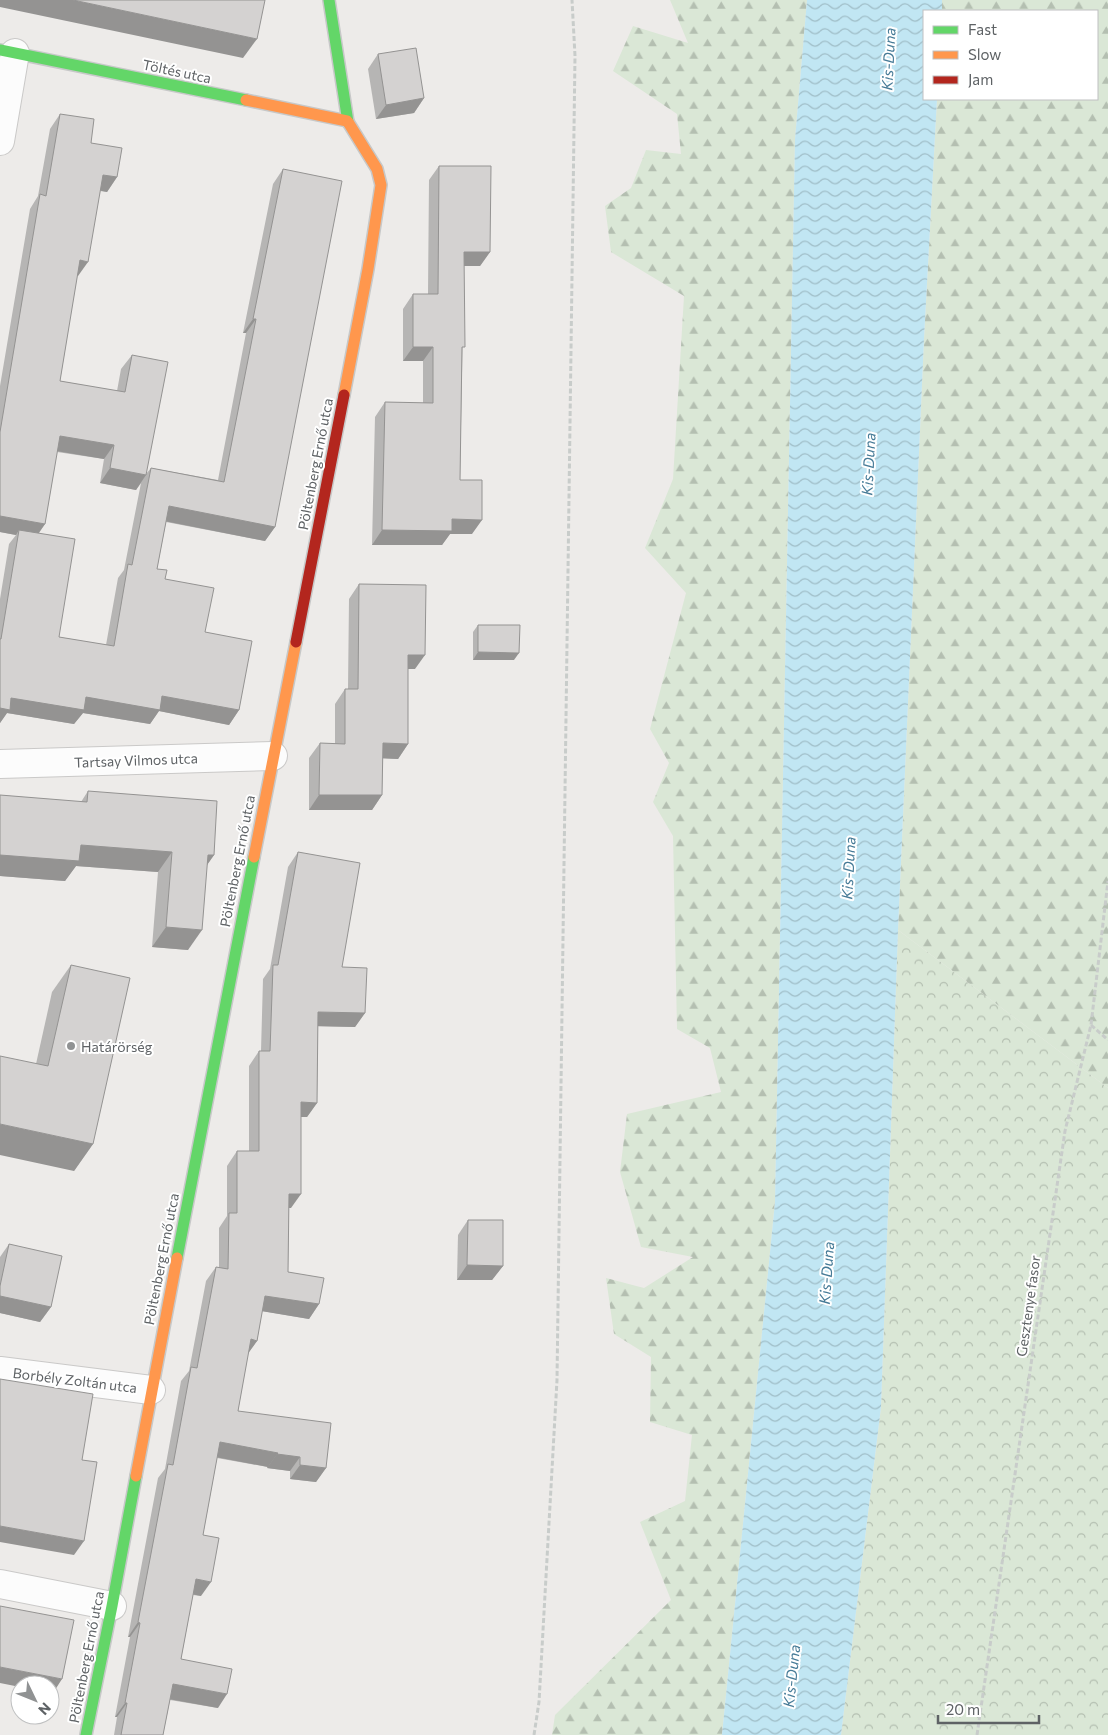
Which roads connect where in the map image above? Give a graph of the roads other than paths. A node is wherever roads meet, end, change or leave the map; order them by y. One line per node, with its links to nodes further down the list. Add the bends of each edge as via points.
1 (329, 0): 3 (street, Pöltenberg Ernő utca)
2 (7, 51): 3 (street, Töltés utca); 4 (street)
3 (347, 121): 5 (street, Pöltenberg Ernő utca, via 377,169 381,185 368,269)
4 (0, 141)
5 (273, 756): 6 (street, Tartsay Vilmos utca); 8 (street, Pöltenberg Ernő utca)
6 (0, 764)
7 (0, 1370): 8 (street, Borbély Zoltán utca)
8 (151, 1390): 10 (street, Pöltenberg Ernő utca)
9 (0, 1584): 10 (street)
10 (112, 1606): 11 (street, Pöltenberg Ernő utca)
11 (86, 1735)

